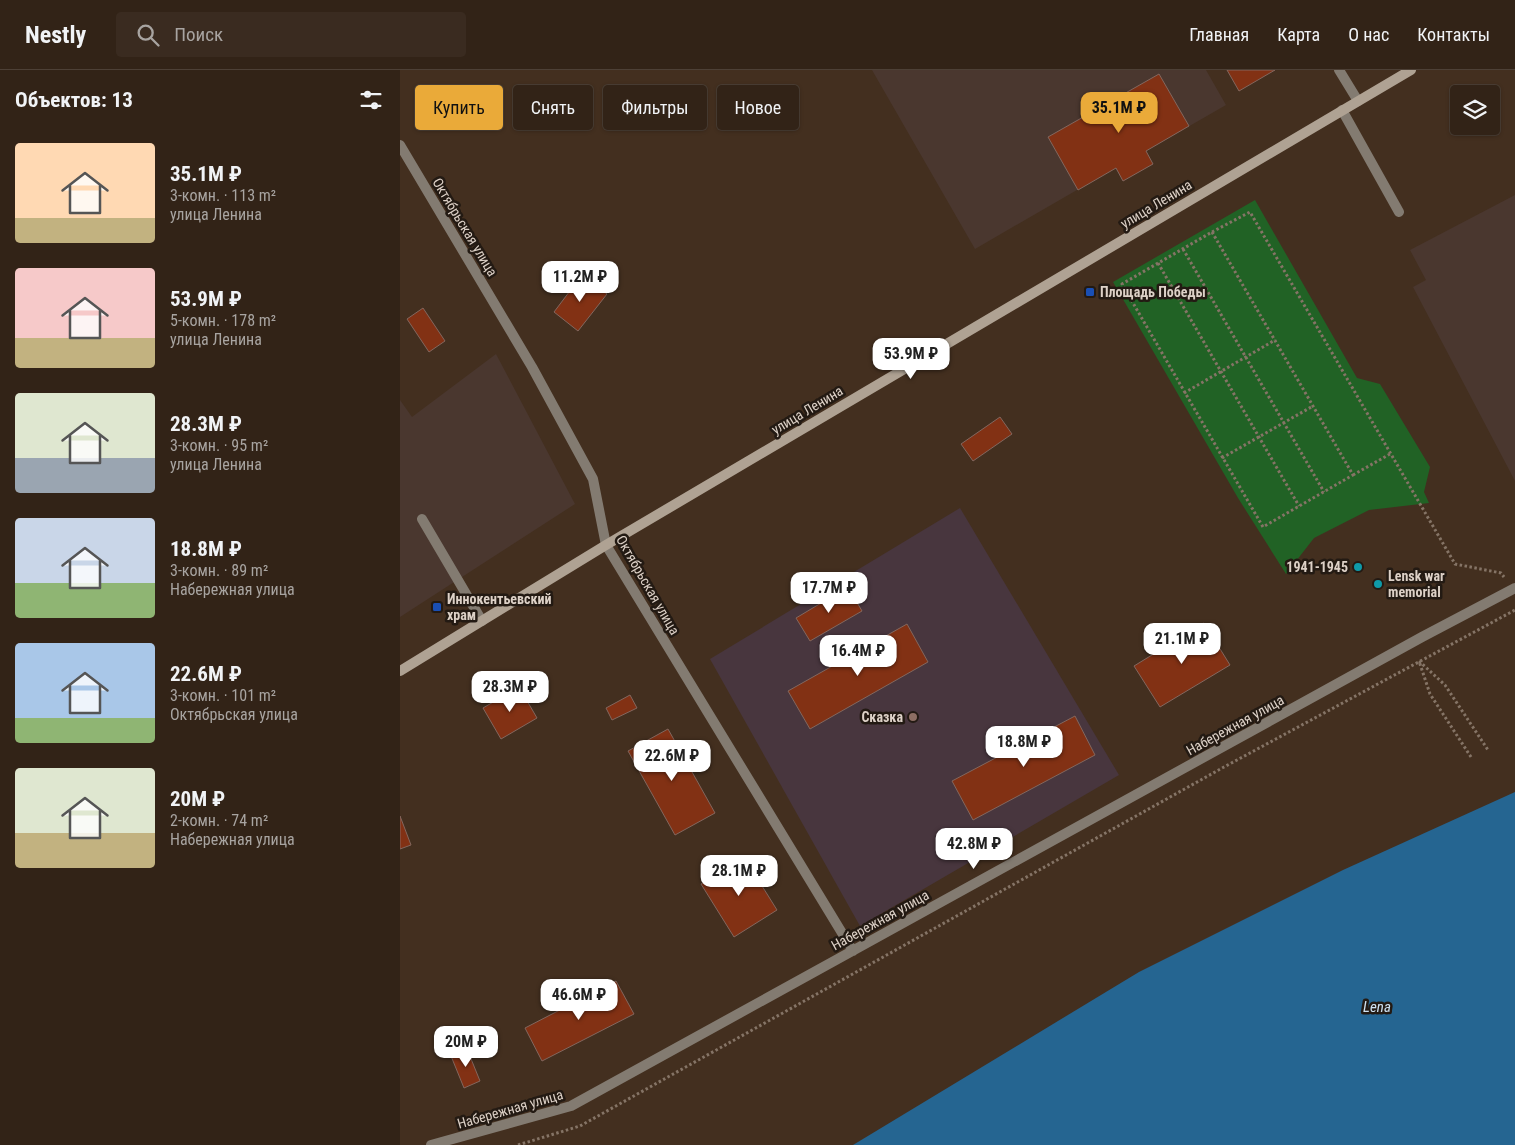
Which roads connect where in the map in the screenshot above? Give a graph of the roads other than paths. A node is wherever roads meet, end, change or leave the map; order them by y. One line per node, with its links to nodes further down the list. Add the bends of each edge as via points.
1 (1339, 70): 3 (street)
2 (1411, 70): 3 (main road, улица Ленина)
3 (1358, 101): 4 (main road, улица Ленина)
4 (1342, 110): 6 (street); 8 (main road, улица Ленина)
5 (400, 145): 8 (street, Октябрьская улица, via 532,367 593,479)
6 (1399, 212)
7 (422, 520): 10 (street)
8 (606, 545): 10 (main road, улица Ленина); 12 (street, Октябрьская улица)
9 (1514, 589): 12 (street, Набережная улица)
10 (482, 621): 11 (main road, улица Ленина)
11 (400, 671)
12 (853, 951): 13 (street, Набережная улица, via 571,1106)
13 (431, 1145)

